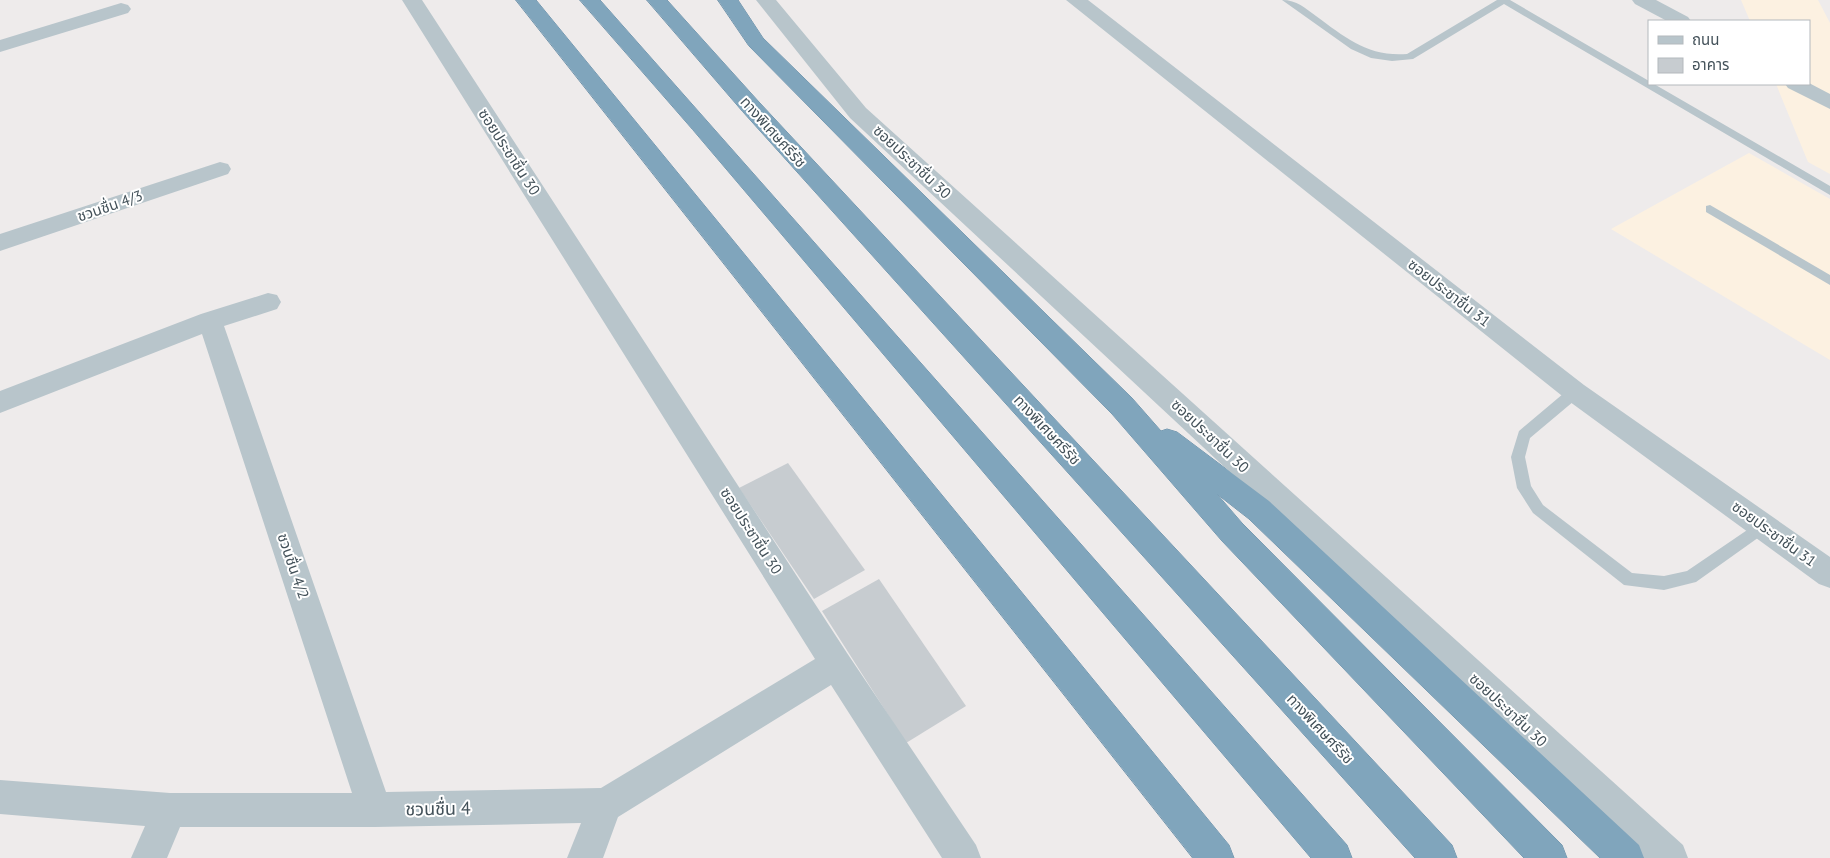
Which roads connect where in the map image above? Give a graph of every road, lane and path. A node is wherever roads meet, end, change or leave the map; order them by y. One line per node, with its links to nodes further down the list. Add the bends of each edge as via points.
1 (412, 0): 30 (street, ซอยประชาชื่น 30)
2 (526, 0): 38 (highway)
3 (590, 0): 39 (highway, via 701,124)
4 (657, 0): 40 (highway, ทางพิเศษศรีรัช, via 750,107)
5 (728, 0): 27 (highway, via 756,42)
6 (766, 0): 43 (street, ซอยประชาชื่น 30, via 858,113)
7 (1076, 0): 25 (street, ซอยประชาชื่น 31)
8 (1287, 0): 9 (lane, via 1358,48 1373,56 1391,59 1409,57)
9 (1503, 0): 14 (lane)
10 (1642, 0): 12 (street)
11 (120, 9): 13 (street)
12 (1679, 20)
13 (0, 46)
14 (1648, 85)
15 (1649, 85): 19 (lane)
16 (1797, 85): 17 (street)
17 (1830, 102)
18 (220, 168): 21 (street, ชวนชื่น 4/3)
19 (1830, 191)
20 (1710, 208): 22 (lane)
21 (0, 243)
22 (1830, 281)
23 (268, 302): 24 (street)
24 (210, 321): 26 (street); 34 (street, ชวนชื่น 4/2)
25 (1575, 392): 28 (street, ซอยประชาชื่น 31); 28 (lane, via 1524,435 1518,457 1524,488 1538,508 1629,580 1664,584 1691,577)
26 (0, 402)
27 (1122, 406): 41 (highway, via 1232,532); 42 (highway, via 1259,510)
28 (1764, 526): 29 (street, ซอยประชาชื่น 31)
29 (1830, 574)
30 (836, 664): 32 (street); 37 (street, ซอยประชาชื่น 30)
31 (0, 797): 33 (street, ชวนชื่น 4)
32 (605, 805): 34 (street, ชวนชื่น 4); 36 (street)
33 (170, 810): 34 (street, ชวนชื่น 4); 35 (street)
34 (375, 810)
35 (149, 858)
36 (584, 858)
37 (963, 858)
38 (1216, 858)
39 (1334, 858)
40 (1439, 858)
41 (1549, 858)
42 (1626, 858)
43 (1670, 858)

